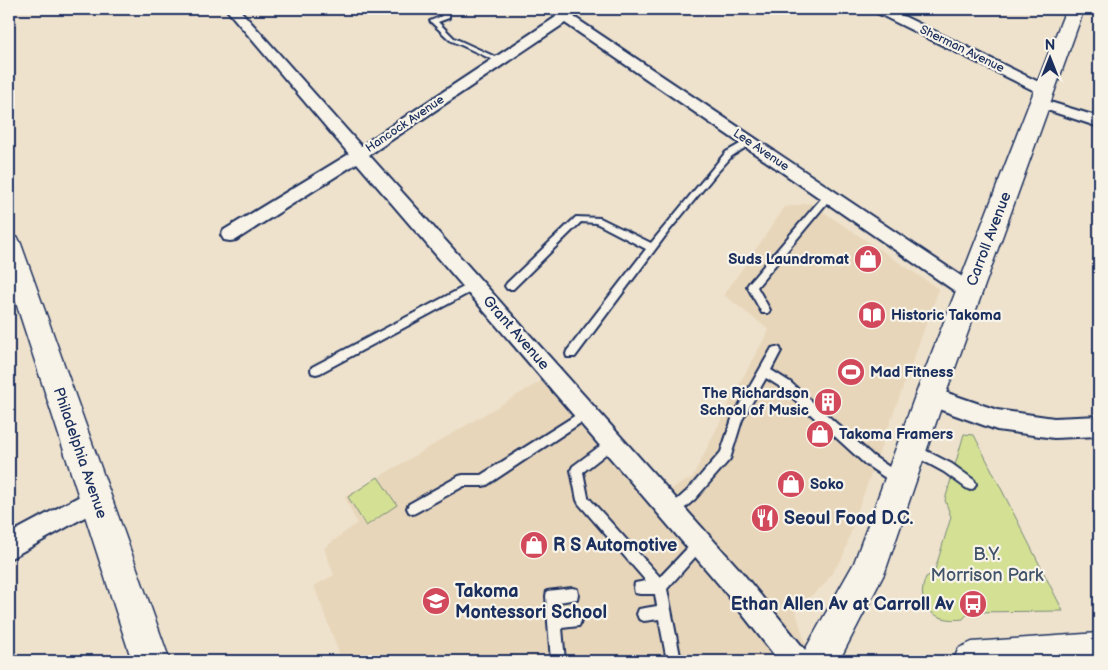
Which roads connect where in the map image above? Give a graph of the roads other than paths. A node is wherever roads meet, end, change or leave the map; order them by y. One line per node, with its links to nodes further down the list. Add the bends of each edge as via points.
1 (232, 9): 10 (street, Grant Avenue)
2 (437, 9): 6 (lane, via 447,17 434,21 452,39)
3 (879, 9): 7 (street, Sherman Avenue)
4 (1075, 9): 7 (main road, Carroll Avenue)
5 (565, 12): 6 (street, Hancock Avenue); 9 (street, Lee Avenue)
6 (500, 60): 10 (street, Hancock Avenue)
7 (1042, 97): 8 (street, Sherman Avenue); 17 (main road, Carroll Avenue)
8 (1099, 122)
9 (750, 142): 11 (street, Lee Avenue); 14 (lane, via 728,154)
10 (360, 154): 12 (street, Hancock Avenue); 15 (street, Grant Avenue)
11 (828, 196): 17 (street, Lee Avenue); 18 (lane, via 752,286)
12 (230, 235)
13 (9, 244): 30 (main road, Philadelphia Avenue)
14 (652, 248): 16 (lane, via 597,220 579,219); 20 (lane)
15 (475, 285): 21 (lane); 24 (street, Grant Avenue)
16 (510, 286)
17 (969, 292): 23 (main road, Carroll Avenue)
18 (765, 310)
19 (776, 351): 22 (lane)
20 (570, 354)
21 (316, 370)
22 (764, 372): 28 (lane, via 786,385 869,460); 32 (lane, via 737,419 726,455)
23 (930, 396): 25 (street, via 997,420 1054,428); 27 (main road, Carroll Avenue)
24 (586, 413): 26 (street, Grant Avenue); 31 (lane, via 483,481 463,480)
25 (1099, 426)
26 (612, 442): 32 (street, Grant Avenue); 35 (lane, via 577,470 583,500)
27 (912, 448): 28 (main road, Carroll Avenue); 29 (lane)
28 (900, 481): 48 (main road, Carroll Avenue, via 868,572)
29 (970, 484)
30 (95, 500): 34 (street); 44 (main road, Philadelphia Avenue)
31 (413, 508)
32 (673, 512): 33 (street, Grant Avenue)
33 (700, 543): 35 (lane); 47 (street, Grant Avenue)
34 (9, 547)
35 (660, 586): 36 (lane); 38 (lane)
36 (640, 588)
37 (572, 594): 41 (lane, via 552,596)
38 (665, 612): 39 (lane); 46 (lane)
39 (644, 614)
40 (574, 621): 41 (lane)
41 (555, 622): 45 (lane)
42 (1099, 652): 43 (main road)
43 (1054, 658): 49 (main road)
44 (151, 661)
45 (558, 661)
46 (674, 661)
47 (796, 661)
48 (819, 661)
49 (982, 661)

